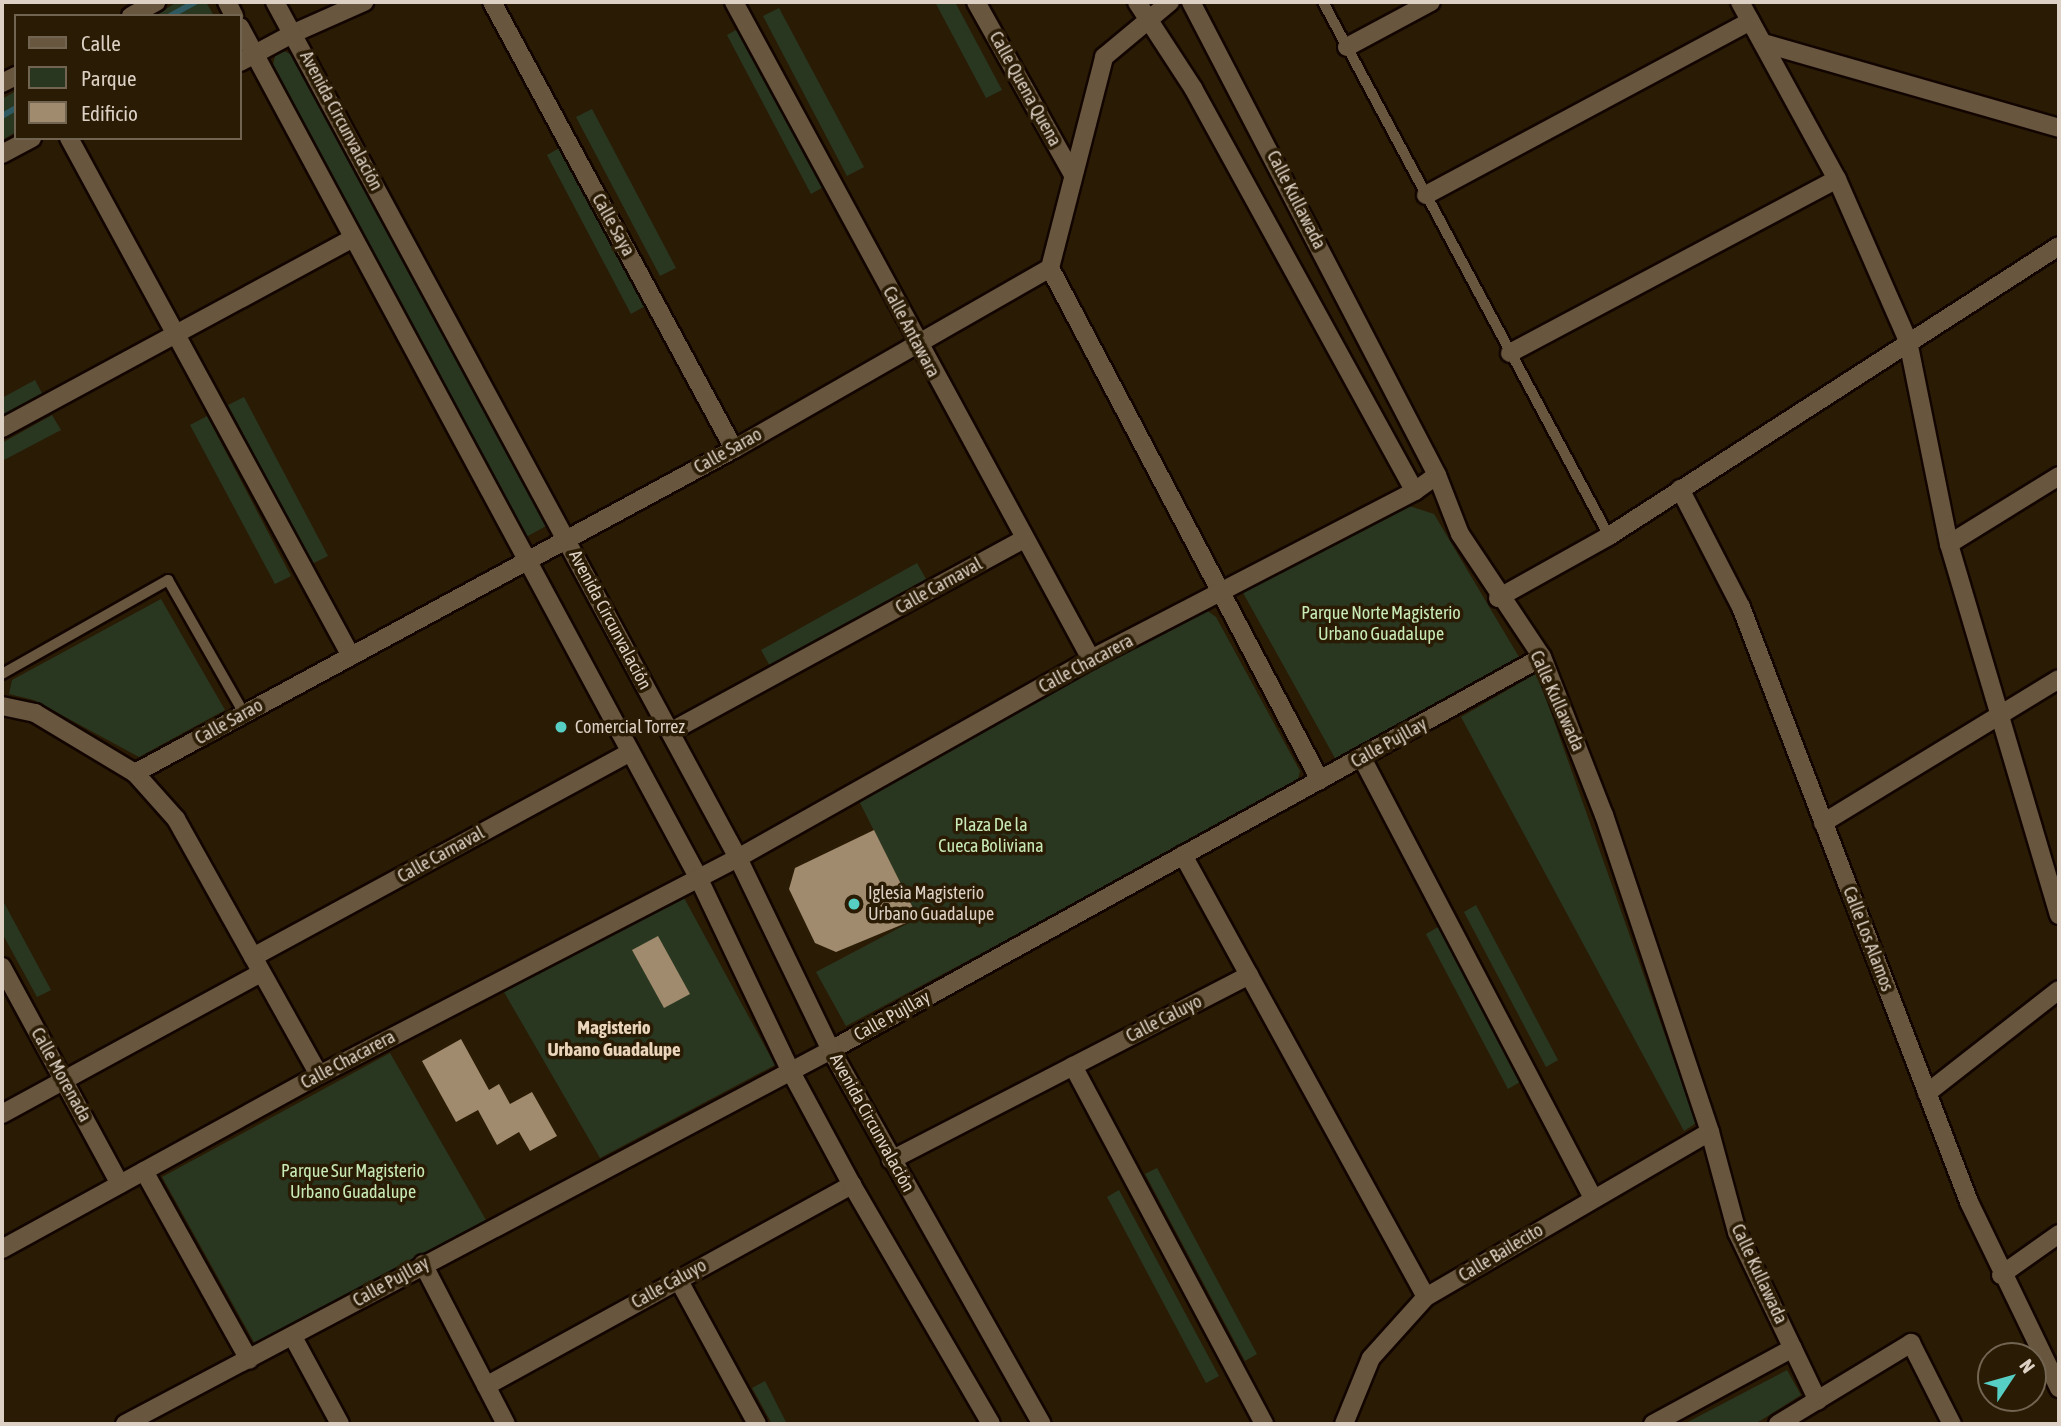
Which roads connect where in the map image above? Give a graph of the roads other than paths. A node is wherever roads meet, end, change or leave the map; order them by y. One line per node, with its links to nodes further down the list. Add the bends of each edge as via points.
1 (156, 2): 13 (street)
2 (275, 2): 16 (street, Avenida Circunvalación)
3 (364, 2): 16 (street)
4 (492, 2): 36 (street, Calle Saya)
5 (734, 2): 33 (street, Calle Antawara)
6 (976, 2): 25 (street, Calle Quena Quena)
7 (1137, 2): 14 (street)
8 (1170, 2): 14 (street)
9 (1191, 2): 37 (street, Calle Kullawada)
10 (1323, 2): 19 (lane)
11 (1431, 2): 19 (street)
12 (1741, 2): 15 (street)
13 (135, 14)
14 (1148, 20): 25 (street, via 1104,57); 40 (street, via 1193,88)
15 (1750, 20): 18 (street); 27 (street)
16 (294, 33): 20 (street); 42 (street, Avenida Circunvalación)
17 (242, 36): 20 (street)
18 (1763, 43): 21 (street); 26 (street)
19 (1347, 47): 27 (lane)
20 (247, 59): 28 (street)
21 (2059, 128)
22 (28, 140): 24 (street)
23 (70, 140): 31 (street)
24 (2, 154)
25 (1073, 175): 30 (street)
26 (1837, 179): 32 (street); 34 (street)
27 (1426, 195): 34 (lane)
28 (352, 239): 31 (street); 45 (street)
29 (2059, 246): 32 (street)
30 (1049, 268): 33 (street, Calle Sarao); 46 (street)
31 (176, 334): 35 (street); 48 (street)
32 (1908, 341): 39 (street); 44 (street)
33 (916, 343): 36 (street, Calle Sarao); 43 (street, Calle Antawara)
34 (1510, 353): 41 (lane)
35 (2, 428)
36 (734, 449): 42 (street, Calle Sarao)
37 (1437, 475): 40 (street, Calle Chacarera); 47 (street, Calle Kullawada, via 1460,534)
38 (2059, 476): 44 (street)
39 (1680, 489): 41 (street); 61 (street, Calle Los Alamos, via 1741,607)
40 (1415, 491): 46 (street, Calle Chacarera)
41 (1609, 536): 47 (street)
42 (565, 538): 45 (street, Calle Sarao); 56 (street, Avenida Circunvalación)
43 (1024, 539): 50 (street, Calle Antawara); 56 (street, Calle Carnaval)
44 (1949, 544): 55 (street)
45 (527, 561): 48 (street, Calle Sarao); 57 (street)
46 (1222, 593): 50 (street, Calle Chacarera); 60 (street)
47 (1498, 598): 49 (street, Calle Kullawada)
48 (351, 656): 54 (street, Calle Sarao)
49 (1542, 657): 58 (street, Calle Pujllay); 77 (street, Calle Kullawada, via 1604,815)
50 (1091, 659): 63 (street, Calle Chacarera)
51 (2, 674): 54 (lane, via 168,580)
52 (2059, 679): 55 (street)
53 (2, 706): 59 (street, via 35,712)
54 (244, 713): 59 (street, Calle Sarao)
55 (1997, 716): 61 (street); 65 (street)
56 (670, 732): 63 (street, Avenida Circunvalación)
57 (630, 752): 64 (street); 66 (street, Calle Carnaval)
58 (1362, 758): 60 (street, Calle Pujllay); 82 (street)
59 (135, 773): 66 (street, via 176,819)
60 (1320, 780): 62 (street, Calle Pujllay)
61 (1823, 823): 75 (street, Calle Los Alamos)
62 (1183, 855): 68 (street); 70 (street, Calle Pujllay)
63 (737, 858): 64 (street, Calle Chacarera); 70 (street, Avenida Circunvalación)
64 (698, 877): 72 (street); 73 (street, Calle Chacarera)
65 (2059, 915)
66 (257, 965): 73 (street); 74 (street, Calle Carnaval)
67 (2, 967): 74 (street, Calle Morenada)
68 (1250, 975): 71 (street, Calle Caluyo); 88 (street)
69 (2059, 990): 75 (street)
70 (831, 1049): 72 (street, Calle Pujllay); 78 (street, Avenida Circunvalación)
71 (1073, 1066): 78 (street, Calle Caluyo); 101 (street)
72 (790, 1070): 81 (street); 85 (street, Calle Pujllay)
73 (319, 1075): 79 (street, Calle Chacarera)
74 (64, 1079): 76 (street, Calle Carnaval); 80 (street, Calle Morenada)
75 (1927, 1093): 86 (street, Calle Los Alamos)
76 (2, 1114)
77 (1710, 1132): 82 (street, Calle Bailecito); 90 (street, Calle Kullawada, via 1737,1232)
78 (891, 1160): 100 (street, Avenida Circunvalación)
79 (144, 1171): 80 (street, Calle Chacarera); 91 (street)
80 (120, 1184): 84 (street, Calle Chacarera)
81 (852, 1185): 87 (street, Calle Caluyo); 99 (street)
82 (1593, 1198): 88 (street, Calle Bailecito)
83 (2059, 1234): 86 (street)
84 (2, 1249)
85 (423, 1264): 89 (street, Calle Pujllay); 92 (street)
86 (2001, 1275): 93 (street, Calle Los Alamos)
87 (678, 1279): 92 (street, Calle Caluyo); 98 (street)
88 (1426, 1297): 102 (street, Calle Bailecito, via 1371,1358)
89 (293, 1336): 91 (street, Calle Pujllay); 96 (street)
90 (1793, 1348): 94 (street, Calle Kullawada); 103 (street)
91 (248, 1360): 95 (street, Calle Pujllay)
92 (486, 1386): 97 (street)
93 (2059, 1388)
94 (1818, 1401): 104 (street); 105 (street, via 1911,1343)
95 (125, 1424)
96 (340, 1424)
97 (506, 1424)
98 (757, 1424)
99 (991, 1424)
100 (1042, 1424)
101 (1264, 1424)
102 (1344, 1424)
103 (1653, 1424)
104 (1779, 1424)
105 (1952, 1424)

